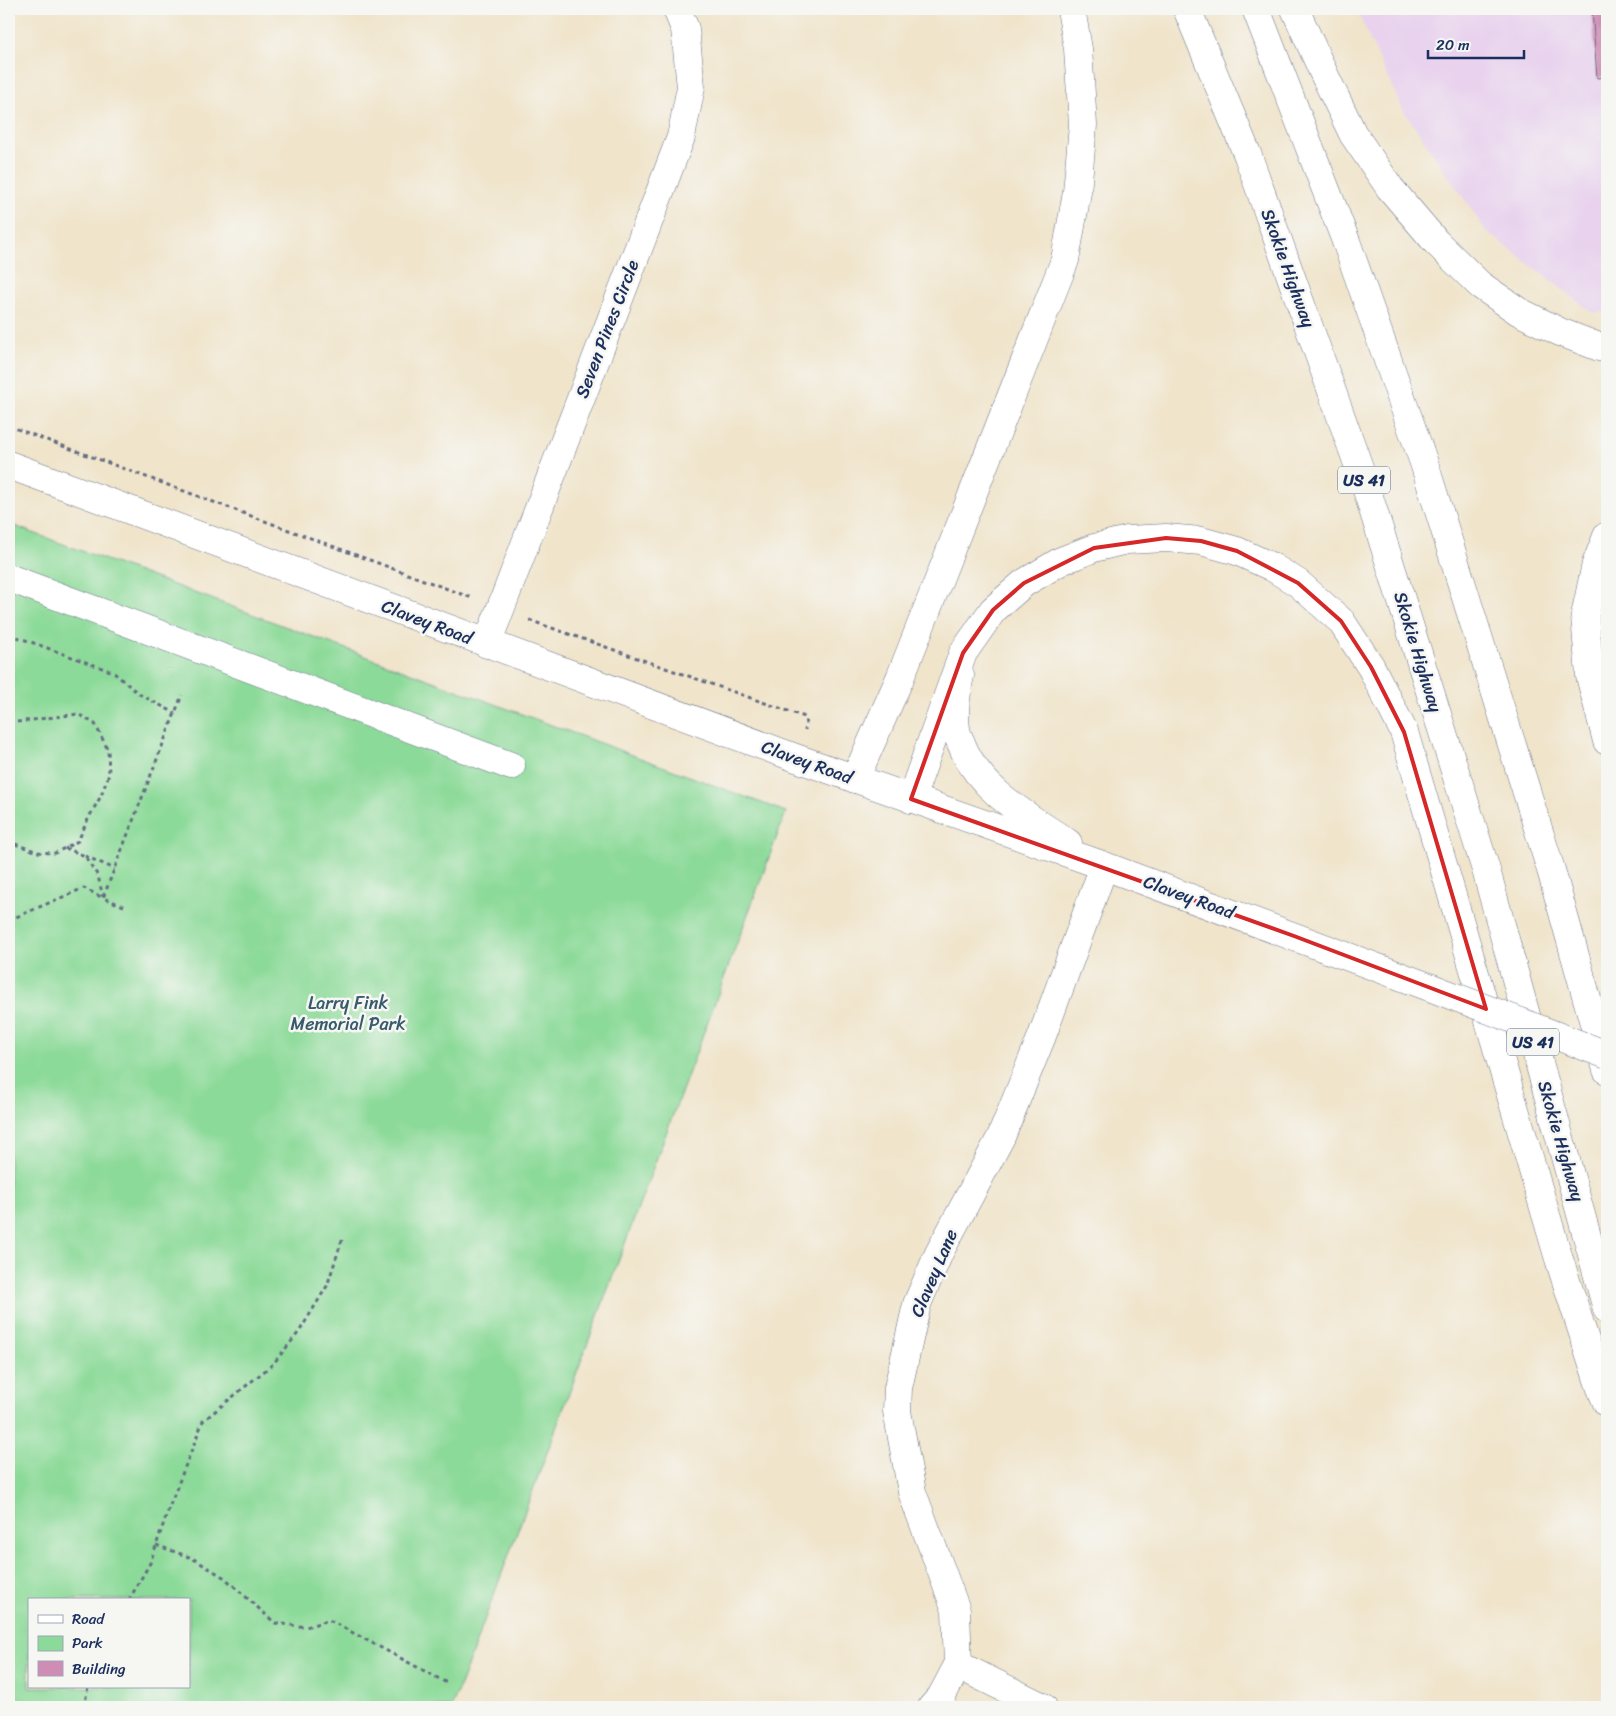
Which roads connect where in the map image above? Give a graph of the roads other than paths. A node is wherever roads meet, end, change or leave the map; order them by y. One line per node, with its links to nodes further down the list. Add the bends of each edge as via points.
1 (677, 9): 10 (main road, Seven Pines Circle, via 685,30 691,87 681,137)
2 (1071, 9): 14 (main road, via 1078,49 1083,125 1077,192 1065,260 900,678)
3 (1187, 9): 19 (main road, Skokie Highway / US 41, via 1248,156 1365,484 1486,870)
4 (1256, 9): 18 (main road, via 1347,244 1424,464 1551,870)
5 (1295, 9): 6 (main road, via 1353,134 1390,188 1436,242 1480,285 1518,311 1560,332)
6 (1607, 348)
7 (9, 465): 10 (main road, Clavey Road)
8 (1607, 536): 12 (main road, via 1596,564 1585,616 1590,676)
9 (9, 578): 13 (main road)
10 (487, 644): 14 (main road, Clavey Road)
11 (963, 653): 15 (main road); 16 (main road, via 956,728 966,756 979,776 1006,801); 20 (main road, via 993,610 1024,583 1069,558 1128,540 1166,538 1200,541 1238,551 1272,566 1298,583 1341,621 1371,667 1404,732 1559,1259)
12 (1607, 741)
13 (511, 766)
14 (855, 779): 15 (main road, Clavey Road)
15 (911, 799): 16 (main road, Clavey Road)
16 (1101, 865): 17 (main road, Clavey Road, bridge); 21 (main road, Clavey Lane, via 1042,1036 1000,1137 939,1252 917,1304 898,1388 897,1411 912,1492 956,1610)
17 (1607, 1055)
18 (1607, 1070)
19 (1607, 1309)
20 (1607, 1403)
21 (958, 1665): 22 (main road); 23 (main road)
22 (932, 1707)
23 (1043, 1707)

